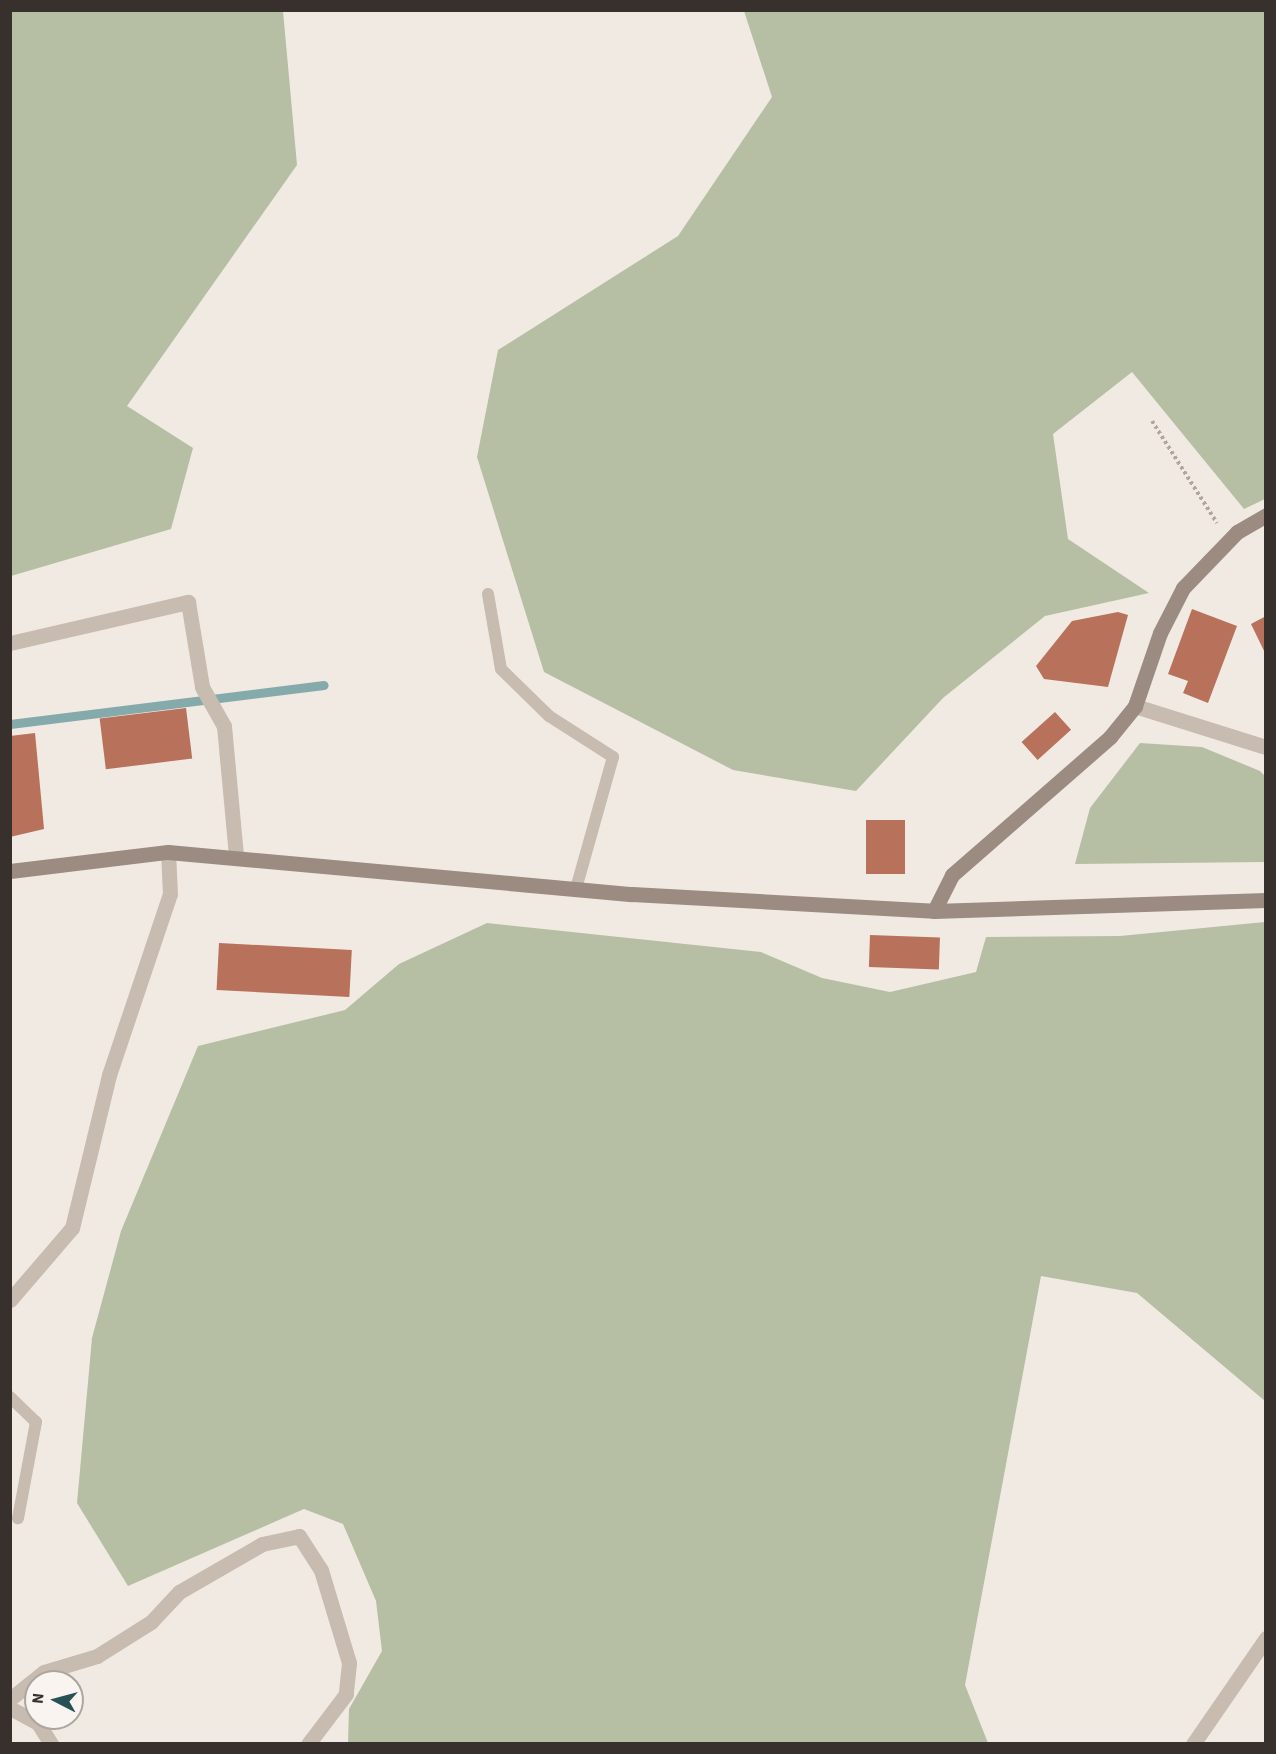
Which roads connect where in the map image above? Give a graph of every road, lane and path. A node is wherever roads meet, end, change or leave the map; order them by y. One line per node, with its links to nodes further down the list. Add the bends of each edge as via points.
1 (1152, 421): 3 (path)
2 (1266, 515): 3 (street)
3 (1228, 542): 6 (street, via 1183,588 1160,633)
4 (488, 594): 11 (lane, via 501,669 549,716 613,757)
5 (10, 643): 9 (street, via 188,602 202,687 219,718)
6 (1135, 706): 7 (street); 13 (street, via 1110,737 952,875)
7 (1266, 747)
8 (168, 852): 9 (street); 10 (street); 14 (street, via 170,894 109,1075 72,1228)
9 (236, 855): 11 (street)
10 (10, 871)
11 (576, 889): 13 (street)
12 (1266, 900): 13 (street)
13 (934, 911)
14 (10, 1300)
15 (10, 1397): 16 (lane, via 36,1422)
16 (18, 1518)
17 (1266, 1638): 22 (street, via 1204,1721)
18 (10, 1698): 21 (street, via 44,1672 97,1656 150,1622 179,1592 262,1544 299,1536 321,1570 349,1664 346,1694)
19 (10, 1708): 20 (street, via 38,1723)
20 (51, 1743)
21 (308, 1743)
22 (1193, 1743)

